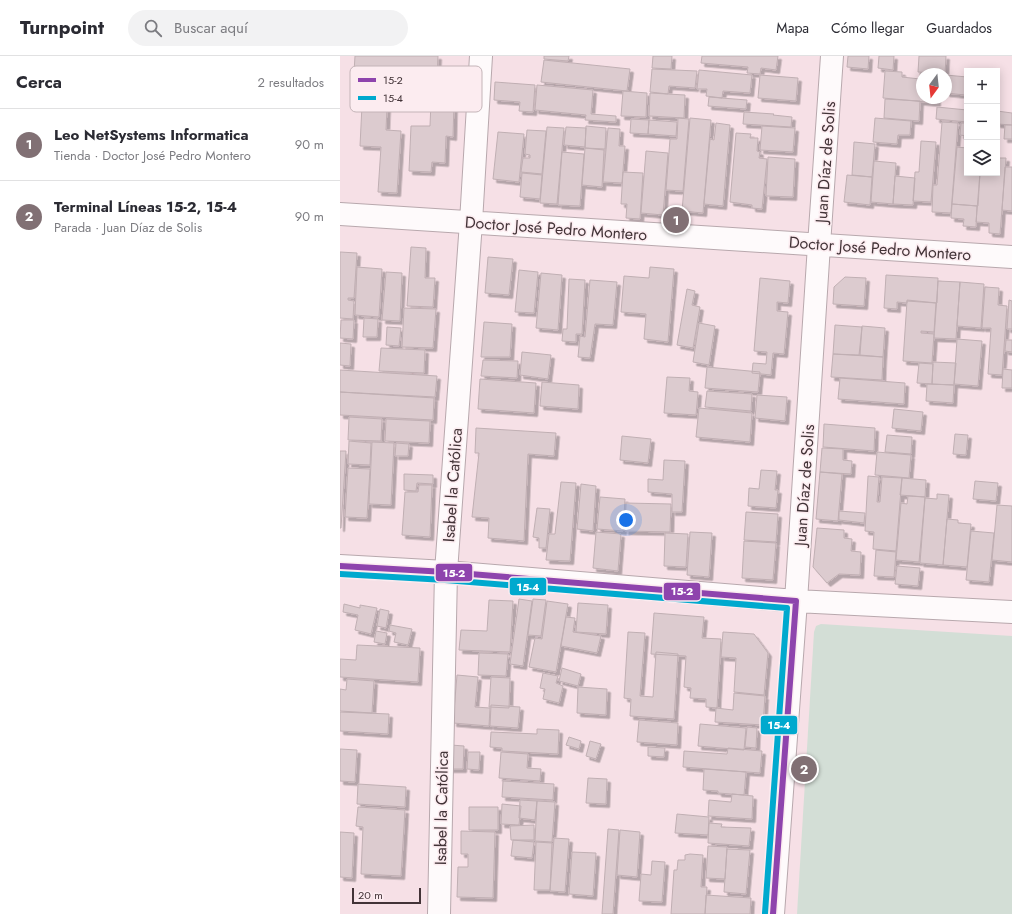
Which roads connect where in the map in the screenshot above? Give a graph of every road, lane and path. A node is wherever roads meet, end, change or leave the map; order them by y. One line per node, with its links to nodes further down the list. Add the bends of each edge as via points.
1 (481, 56): 3 (street, Isabel la Católica)
2 (832, 56): 7 (street, Juan Díaz de Solis)
3 (480, 66)
4 (478, 112): 6 (street, Isabel la Católica)
5 (340, 214): 6 (street, Doctor José Pedro Montero)
6 (471, 222): 7 (street, Doctor José Pedro Montero); 10 (street, Isabel la Católica)
7 (819, 245): 8 (street, Doctor José Pedro Montero); 11 (street, Juan Díaz de Solis)
8 (1012, 257)
9 (340, 566): 10 (street)
10 (446, 572): 11 (street); 13 (street, Isabel la Católica)
11 (796, 601): 12 (street); 14 (street, Juan Díaz de Solis)
12 (1012, 612)
13 (439, 914)
14 (773, 914)

